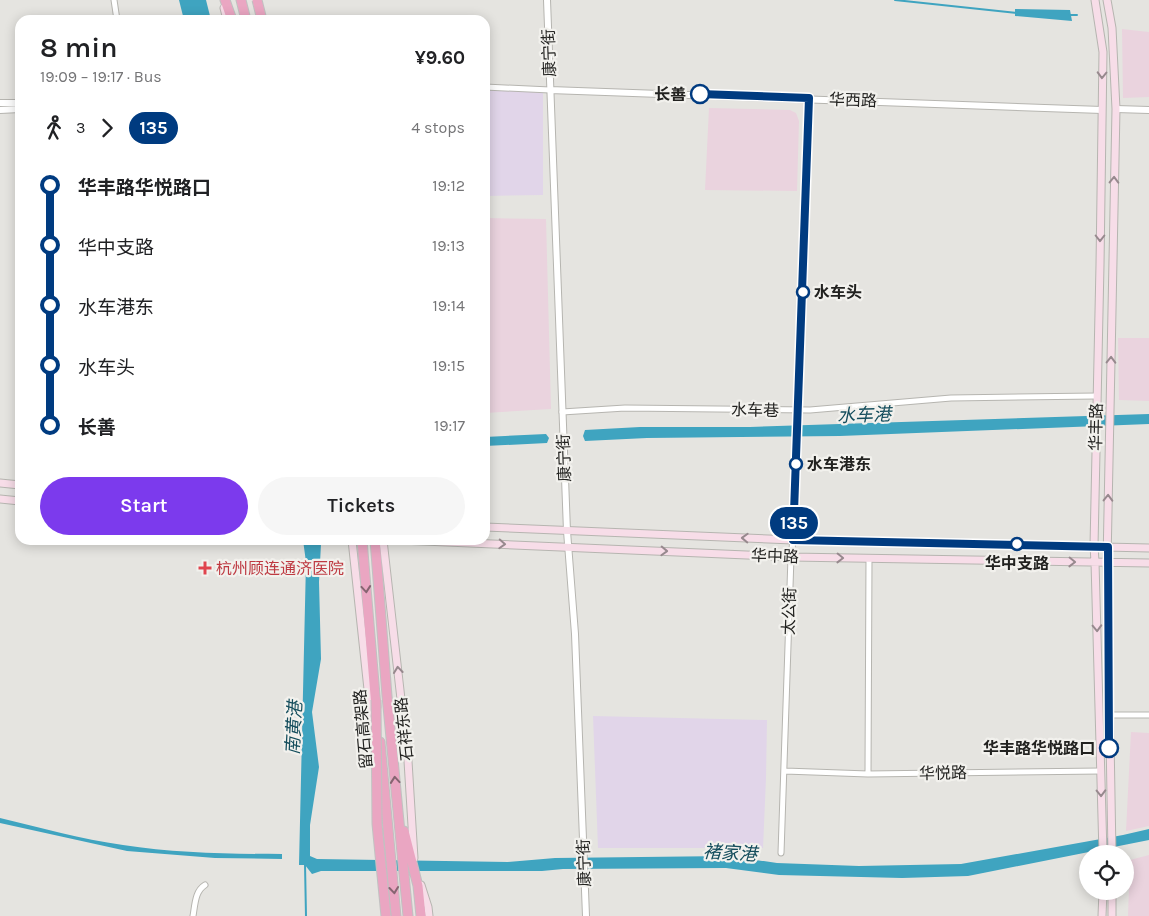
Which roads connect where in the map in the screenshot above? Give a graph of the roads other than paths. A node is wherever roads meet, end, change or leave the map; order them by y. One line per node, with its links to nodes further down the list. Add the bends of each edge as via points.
1 (114, 0): 8 (street)
2 (225, 0): 9 (main road); 10 (highway)
3 (241, 0): 11 (highway)
4 (256, 0): 12 (highway, bridge)
5 (547, 0): 14 (street, 康宁街)
6 (1095, 0): 21 (main road, 华丰路, one-way to 21, via 1103,52)
7 (1107, 0): 19 (main road, 华丰路, via 1112,28)
8 (116, 15)
9 (226, 15)
10 (231, 15)
11 (245, 15)
12 (260, 15)
13 (490, 87): 14 (street, 华西路)
14 (550, 90): 15 (street, 华西路); 25 (street, 康宁街)
15 (809, 98): 21 (street, 华西路); 24 (street, 太公街)
16 (0, 103): 17 (street)
17 (15, 103)
18 (15, 109): 20 (street)
19 (1116, 109): 22 (street); 40 (main road, 华丰路, one-way to 19)
20 (0, 110)
21 (1102, 110): 23 (main road, 华丰路, one-way to 23)
22 (1149, 110)
23 (1096, 396): 24 (street, 水车巷, via 971,397); 38 (main road, 华丰路)
24 (798, 410): 25 (street, 水车巷, via 625,408); 32 (street, 太公街)
25 (562, 412): 31 (street, 康宁街)
26 (0, 483): 27 (main road)
27 (15, 484)
28 (0, 498): 29 (main road)
29 (15, 500)
30 (490, 527): 31 (main road, 华中路)
31 (567, 531): 32 (main road, 华中路, one-way to 31); 39 (street, 康宁街)
32 (793, 540): 38 (main road, 华中路); 42 (street, 太公街)
33 (490, 544): 39 (main road, 华中路, one-way to 39)
34 (353, 545): 61 (main road, 石祥东路, bridge, via 376,768)
35 (362, 545): 47 (highway, 留石高架路, one-way to 47)
36 (374, 545): 53 (highway, 留石高架路, one-way to 36)
37 (384, 545): 65 (main road, 石祥东路, one-way to 37, via 414,858 408,761)
38 (1094, 546): 40 (main road, 华中路); 44 (main road, 华丰路)
39 (567, 547): 42 (main road, 华中路, one-way to 42); 66 (street, 康宁街, via 575,634)
40 (1108, 547): 41 (main road, 华中路); 45 (main road, 华丰路)
41 (1149, 548)
42 (791, 557): 43 (main road, 华中路, one-way to 43); 50 (street, 太公街)
43 (869, 558): 44 (main road, 华中路, one-way to 44); 52 (street)
44 (1096, 562): 45 (main road, 华中路); 51 (main road, 华丰路, one-way to 51)
45 (1107, 562): 46 (main road, 华中路); 48 (main road, 华丰路)
46 (1149, 564)
47 (376, 700): 61 (highway, bridge, via 377,824); 62 (highway, 留石高架路, one-way to 62, bridge)
48 (1109, 715): 49 (street); 55 (main road, 华丰路)
49 (1149, 715)
50 (784, 770): 52 (street, 华悦路); 56 (street, 太公街)
51 (1101, 771): 52 (street, 华悦路); 54 (main road, 华丰路, one-way to 54)
52 (868, 774)
53 (397, 805): 63 (highway, 留石高架路); 64 (highway, via 418,886)
54 (1103, 845)
55 (1112, 845)
56 (781, 853)
57 (205, 885): 60 (street, via 196,898)
58 (1102, 900): 67 (main road)
59 (1112, 900): 68 (main road)
60 (193, 916)
61 (387, 916)
62 (396, 916)
63 (408, 916)
64 (421, 916)
65 (429, 916)
66 (586, 916)
67 (1102, 916)
68 (1112, 916)

